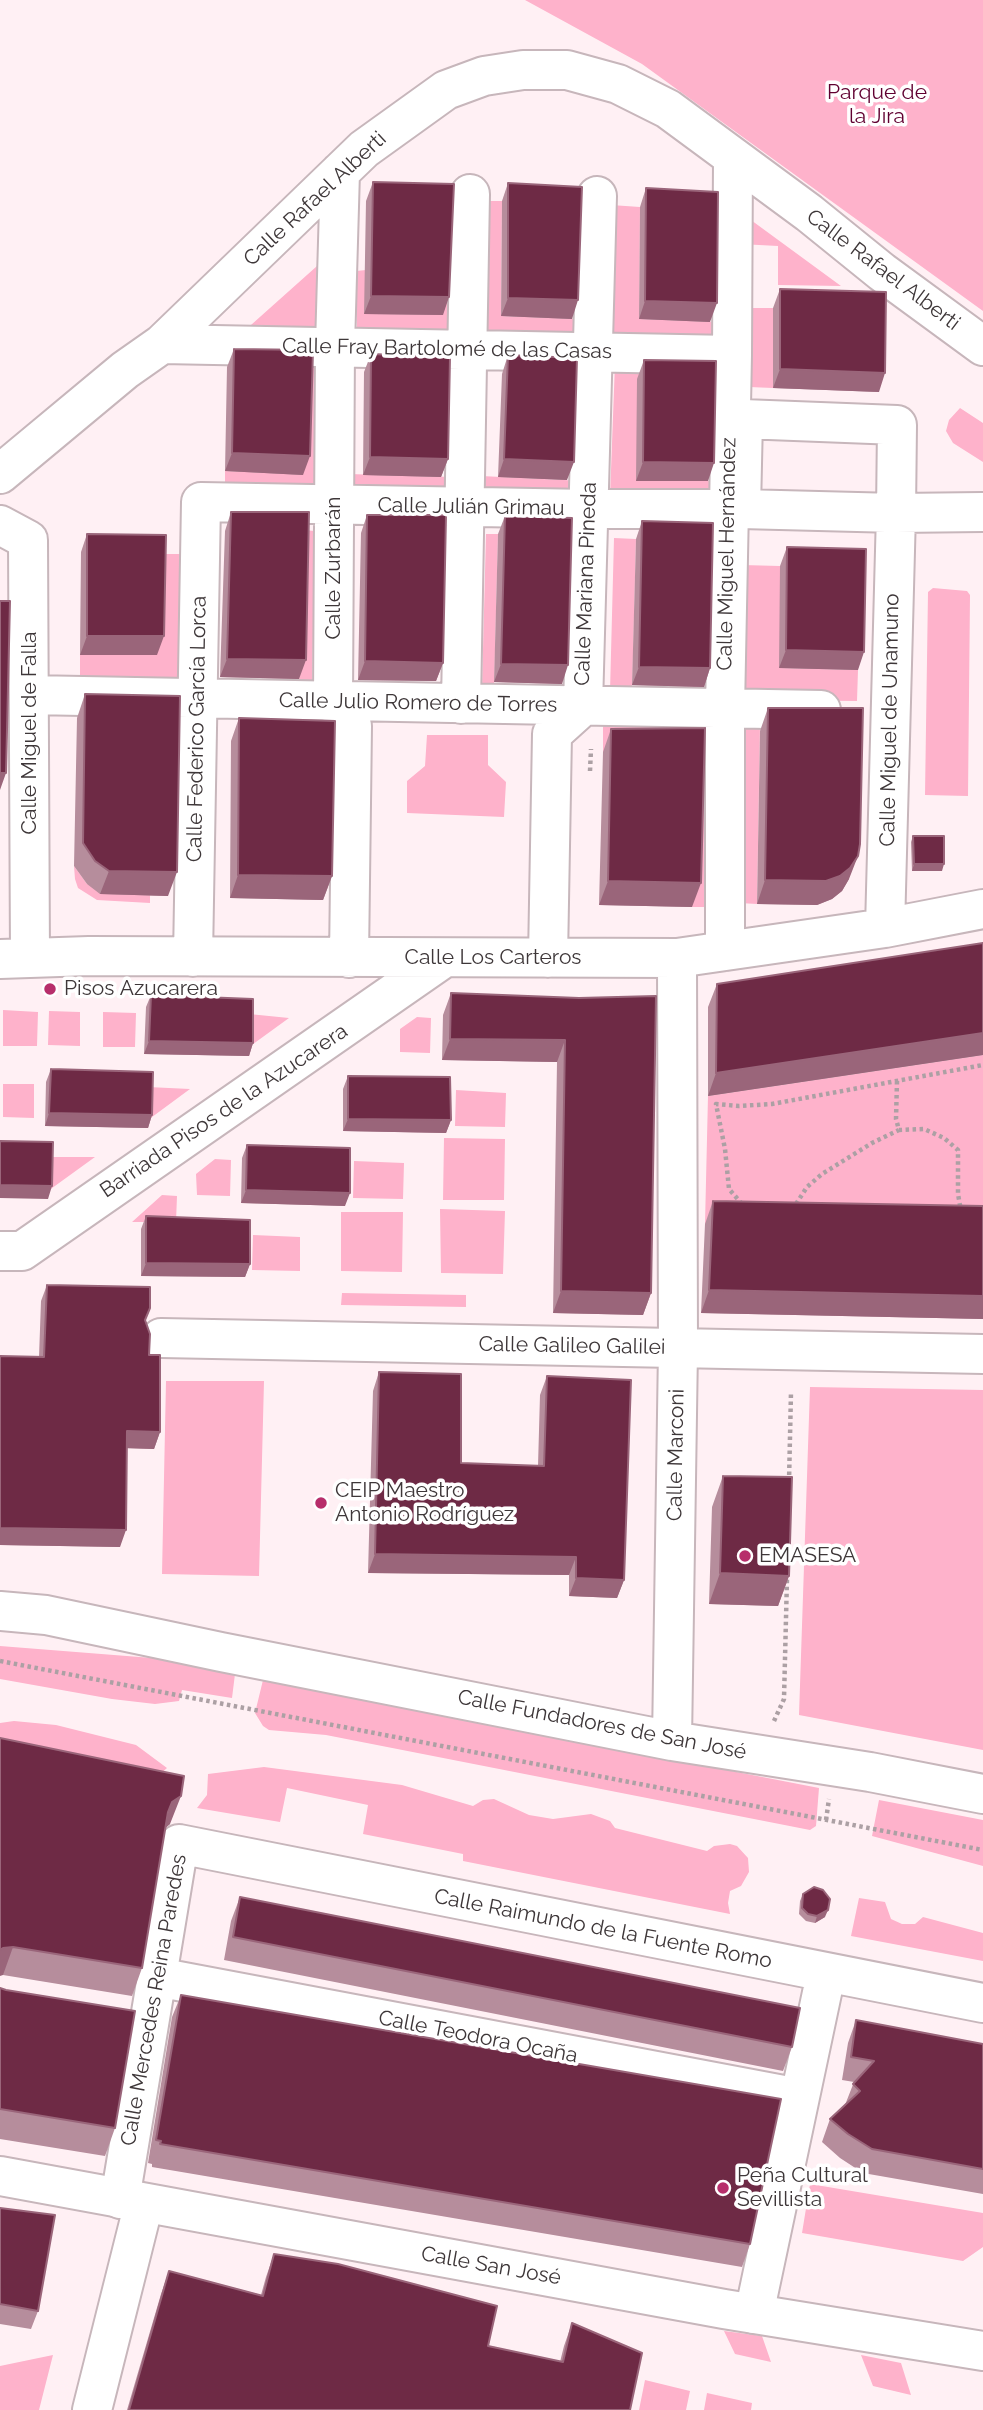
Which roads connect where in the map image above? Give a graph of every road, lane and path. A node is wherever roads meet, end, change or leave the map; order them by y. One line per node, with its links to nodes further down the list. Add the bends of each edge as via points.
1 (733, 158): 2 (street, Calle Rafael Alberti, via 668,109 618,84 567,70 523,70 484,76 446,90 364,149); 7 (street, Calle Rafael Alberti); 10 (street, Calle Miguel Hernández)
2 (340, 172): 5 (street, Calle Rafael Alberti); 6 (street, Calle Zurbarán)
3 (470, 194): 8 (street)
4 (597, 196): 9 (street, Calle Mariana Pineda)
5 (162, 344): 6 (street, Calle Fray Bartolomé de las Casas); 11 (street, Calle Rafael Alberti)
6 (335, 346): 8 (street, Calle Fray Bartolomé de las Casas); 13 (street, Calle Zurbarán)
7 (983, 346)
8 (468, 349): 9 (street, Calle Fray Bartolomé de las Casas); 14 (street)
9 (593, 352): 10 (street, Calle Fray Bartolomé de las Casas); 15 (street, Calle Mariana Pineda)
10 (732, 355): 16 (street, Calle Miguel Hernández)
11 (0, 474)
12 (201, 502): 13 (street, Calle Julián Grimau); 21 (street, Calle Federico García Lorca)
13 (334, 505): 14 (street, Calle Julián Grimau); 26 (street, Calle Zurbarán)
14 (465, 507): 15 (street, Calle Julián Grimau); 22 (street)
15 (589, 509): 16 (street, Calle Julián Grimau); 23 (street, Calle Mariana Pineda)
16 (734, 510): 18 (street, Calle Julián Grimau); 18 (street, Calle Miguel de Unamuno, via 744,419 897,425); 24 (street, Calle Miguel Hernández)
17 (983, 512): 18 (street, Calle Julián Grimau)
18 (896, 513): 25 (street, Calle Miguel de Unamuno)
19 (0, 525): 20 (street, Calle Miguel de Falla, via 29,540)
20 (30, 695): 21 (street, Calle Julio Romero de Torres); 32 (street, Calle Miguel de Falla)
21 (197, 698): 26 (street, Calle Julio Romero de Torres); 30 (street, Calle Federico García Lorca)
22 (461, 704): 23 (street, Calle Julio Romero de Torres); 26 (street, Calle Julio Romero de Torres)
23 (583, 706): 24 (street, Calle Julio Romero de Torres); 31 (street, Calle Mariana Pineda, via 552,734)
24 (725, 709): 25 (street, Calle Julio Romero de Torres); 29 (street, Calle Miguel Hernández)
25 (867, 710): 28 (street, Calle Miguel de Unamuno)
26 (343, 714): 33 (street, Calle Zurbarán)
27 (983, 909): 28 (street, Calle Los Carteros)
28 (885, 928): 29 (street, Calle Los Carteros)
29 (725, 951): 35 (street, Calle Los Carteros)
30 (193, 957): 32 (street, Calle Los Carteros); 33 (street, Calle Los Carteros)
31 (548, 957): 34 (street, Calle Los Carteros); 35 (street, Calle Los Carteros)
32 (15, 958)
33 (349, 958): 34 (street, Calle Los Carteros)
34 (444, 958): 42 (street, Barriada Pisos de la Azucarera, via 22,1251)
35 (677, 958): 44 (street, Calle Marconi)
36 (983, 1065): 37 (path)
37 (897, 1081): 38 (path); 39 (path, via 772,1104 716,1104 729,1189)
38 (899, 1130): 40 (path, via 822,1174 797,1204); 41 (path, via 924,1129 958,1150 958,1194 962,1211)
39 (747, 1206)
40 (787, 1209)
41 (972, 1217)
42 (0, 1251)
43 (161, 1338): 44 (street, Calle Galileo Galilei)
44 (677, 1349): 45 (street, Calle Galileo Galilei); 54 (street, Calle Marconi)
45 (983, 1354)
46 (791, 1392): 47 (path)
47 (789, 1489)
48 (787, 1573): 53 (path, via 784,1699)
49 (0, 1611): 51 (street, Calle Fundadores de San José, via 46,1615)
50 (0, 1633): 51 (street, Calle Fundadores de San José, via 83,1635)
51 (221, 1652): 54 (street, Calle Fundadores de San José)
52 (0, 1661): 57 (path)
53 (773, 1724)
54 (672, 1741): 55 (street, Calle Fundadores de San José)
55 (835, 1766): 56 (street, Calle Fundadores de San José); 57 (path)
56 (983, 1794)
57 (826, 1820): 58 (path)
58 (983, 1850)
59 (223, 1852): 60 (street, Calle Raimundo de la Fuente Romo); 61 (street, Calle Mercedes Reina Paredes, via 179,1844)
60 (826, 1974): 62 (street, Calle Raimundo de la Fuente Romo); 63 (street)
61 (158, 1977): 63 (street, Calle Teodora Ocaña); 65 (street, Calle Mercedes Reina Paredes, via 135,2019)
62 (983, 2003)
63 (799, 2098): 66 (street)
64 (0, 2176): 65 (street, Calle San José)
65 (132, 2201): 66 (street, Calle San José); 68 (street, Calle Mercedes Reina Paredes)
66 (754, 2314): 67 (street, Calle San José)
67 (983, 2351)
68 (92, 2410)

